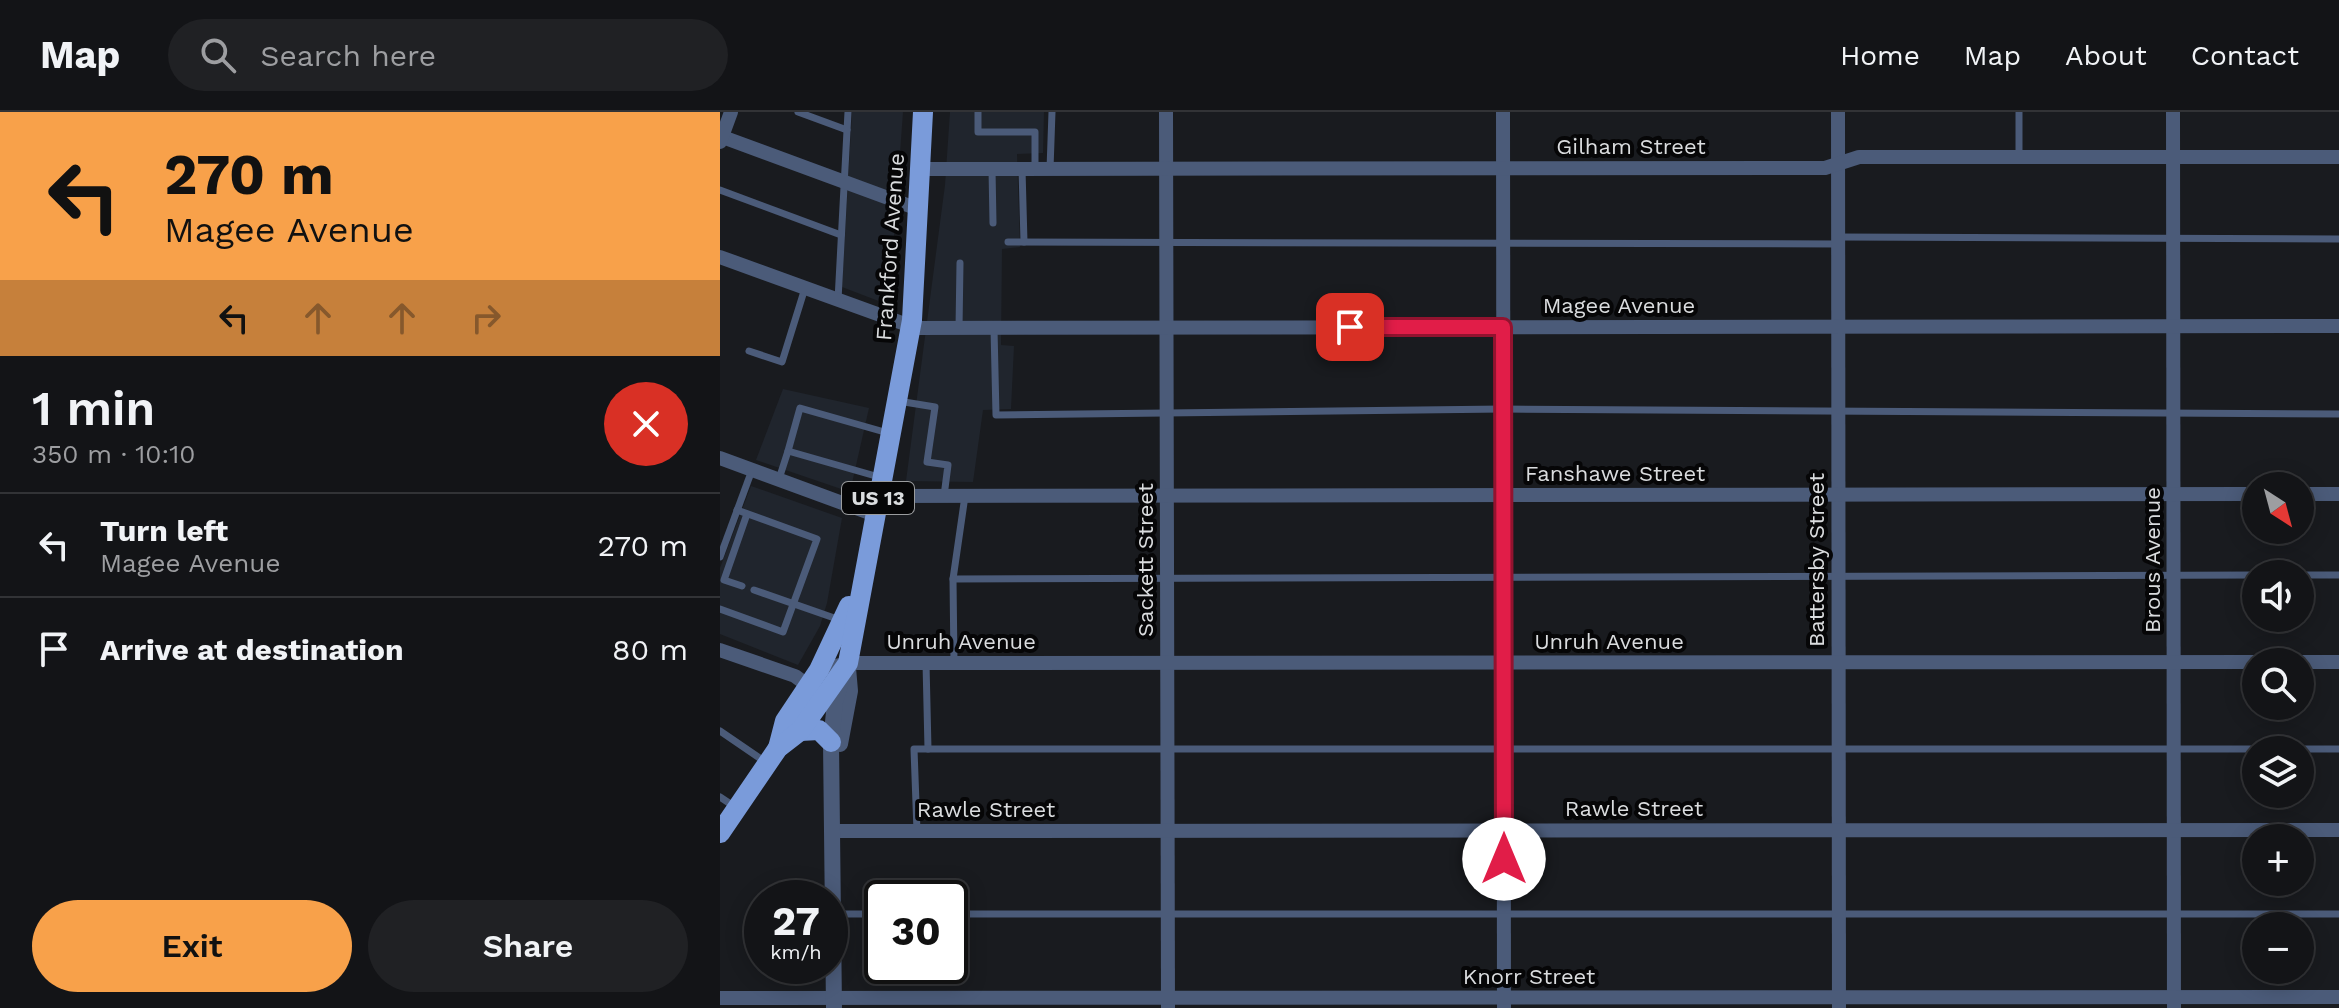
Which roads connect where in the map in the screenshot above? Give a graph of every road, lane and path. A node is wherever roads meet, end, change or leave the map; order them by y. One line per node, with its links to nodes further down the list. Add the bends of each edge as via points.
1 (731, 112): 13 (street)
2 (798, 112): 12 (lane)
3 (848, 112): 12 (lane)
4 (923, 112): 19 (main road, Frankford Avenue / US 13)
5 (978, 112): 21 (lane, via 978,132 1035,132)
6 (1052, 112): 21 (lane)
7 (1166, 112): 22 (street, Sackett Street)
8 (1503, 112): 18 (street)
9 (1838, 112): 17 (street, Battersby Street)
10 (2019, 112): 14 (lane)
11 (2173, 112): 15 (street, Brous Avenue)
12 (847, 130): 23 (lane)
13 (721, 138): 23 (street)
14 (2019, 157): 15 (street, Gilham Street); 17 (street, Gilham Street, via 1852,157)
15 (2173, 157): 16 (street, Gilham Street); 28 (street, Brous Avenue)
16 (2339, 157)
17 (1838, 163): 18 (street, Gilham Street, via 1825,168); 30 (street, Battersby Street)
18 (1503, 168): 22 (street, Gilham Street); 31 (street)
19 (920, 169): 20 (street, Gilham Street); 25 (main road, Frankford Avenue / US 13)
20 (992, 169): 21 (street, Gilham Street); 26 (lane)
21 (1036, 169): 22 (street, Gilham Street); 33 (lane)
22 (1166, 169): 34 (street, Sackett Street)
23 (845, 181): 25 (street); 27 (lane)
24 (720, 190): 27 (lane)
25 (918, 209): 40 (main road, Frankford Avenue / US 13)
26 (993, 223)
27 (841, 235): 38 (lane)
28 (2173, 239): 29 (lane); 30 (lane); 43 (street, Brous Avenue)
29 (2339, 239)
30 (1838, 240): 31 (lane); 42 (street, Battersby Street)
31 (1503, 241): 34 (lane); 41 (street)
32 (1008, 242): 33 (lane)
33 (1024, 242): 34 (lane)
34 (1167, 244): 46 (street, Sackett Street)
35 (720, 257): 37 (street, Magee Avenue)
36 (960, 263): 44 (lane)
37 (805, 288): 38 (street, Magee Avenue); 47 (lane, via 782,362)
38 (838, 300): 40 (street, Magee Avenue)
39 (2339, 326): 43 (street, Magee Avenue)
40 (911, 327): 44 (street, Magee Avenue); 48 (main road, Frankford Avenue / US 13)
41 (1503, 327): 42 (street, Magee Avenue); 46 (street, Magee Avenue); 49 (street)
42 (1838, 327): 43 (street, Magee Avenue); 51 (street, Battersby Street)
43 (2173, 327): 53 (street, Brous Avenue)
44 (959, 328): 45 (street, Magee Avenue)
45 (994, 328): 46 (street, Magee Avenue); 50 (lane, via 996,415)
46 (1166, 328): 50 (street, Sackett Street)
47 (749, 351)
48 (897, 401): 54 (main road, Frankford Avenue / US 13); 66 (lane, via 935,407 927,462 948,465)
49 (1503, 409): 50 (lane); 51 (lane); 63 (street)
50 (1166, 412): 68 (street, Sackett Street)
51 (1838, 413): 53 (lane); 64 (street, Battersby Street)
52 (2339, 414): 53 (lane)
53 (2173, 415): 59 (street, Brous Avenue)
54 (890, 434): 55 (lane, via 800,408); 65 (main road, Frankford Avenue / US 13)
55 (788, 451): 58 (lane); 65 (lane)
56 (720, 458): 57 (street)
57 (752, 470): 58 (street); 69 (lane)
58 (779, 480): 65 (street)
59 (2174, 494): 60 (street, Fanshawe Street); 64 (street, Fanshawe Street); 74 (street, Brous Avenue)
60 (2242, 494)
61 (2314, 494): 62 (street)
62 (2339, 494)
63 (1504, 495): 64 (street, Fanshawe Street); 68 (street, Fanshawe Street); 80 (street)
64 (1838, 495): 73 (street, Battersby Street)
65 (878, 496): 66 (street, Fanshawe Street); 72 (main road, Frankford Avenue / US 13)
66 (944, 496): 67 (street, Fanshawe Street)
67 (965, 496): 68 (street, Fanshawe Street); 78 (lane)
68 (1167, 496): 79 (street, Sackett Street)
69 (737, 510): 70 (lane); 71 (lane)
70 (747, 514): 81 (lane, via 724,580); 83 (lane, via 817,539)
71 (720, 557)
72 (863, 573): 85 (main road, Frankford Avenue / US 13); 91 (main road, Frankford Avenue / US 13)
73 (1838, 575): 74 (lane); 80 (lane); 96 (street, Battersby Street)
74 (2173, 575): 75 (lane); 87 (street, Brous Avenue)
75 (2242, 575)
76 (2314, 575): 77 (lane)
77 (2339, 575)
78 (953, 579): 79 (lane); 93 (lane)
79 (1167, 579): 80 (lane); 94 (street, Sackett Street)
80 (1504, 579): 95 (street)
81 (742, 586)
82 (754, 590): 83 (lane)
83 (794, 603): 84 (lane, via 783,632); 85 (lane)
84 (720, 609)
85 (842, 621): 97 (main road, Frankford Avenue / US 13)
86 (720, 650): 97 (street)
87 (2174, 662): 88 (street, Unruh Avenue); 96 (street, Unruh Avenue); 104 (street, Brous Avenue)
88 (2242, 662)
89 (2314, 662): 90 (street)
90 (2339, 662)
91 (848, 663): 92 (street, Unruh Avenue); 97 (main road, Frankford Avenue / US 13); 97 (street, Unruh Avenue); 100 (street, via 835,702); 108 (street, via 850,691)
92 (926, 663): 93 (street, Unruh Avenue); 102 (lane)
93 (954, 663): 94 (street, Unruh Avenue)
94 (1167, 663): 95 (street, Unruh Avenue); 103 (street, Sackett Street)
95 (1504, 663): 96 (street, Unruh Avenue); 106 (street)
96 (1838, 663): 101 (street, Battersby Street)
97 (817, 685): 99 (main road, Frankford Avenue / US 13); 107 (main road, Frankford Avenue / US 13, via 785,721)
98 (720, 731): 107 (lane)
99 (800, 731): 100 (main road, via 819,730); 107 (main road, Frankford Avenue / US 13)
100 (831, 742): 108 (street)
101 (1839, 748): 104 (lane); 106 (lane); 110 (street, Battersby Street)
102 (928, 749): 103 (lane); 115 (lane, via 914,749)
103 (1167, 749): 106 (lane); 111 (street, Sackett Street)
104 (2174, 749): 105 (lane); 116 (street, Brous Avenue)
105 (2339, 749)
106 (1504, 751): 112 (street)
107 (773, 756): 109 (main road, Frankford Avenue / US 13)
108 (834, 769): 114 (street)
109 (725, 816)
110 (1839, 828): 112 (street, Rawle Street); 116 (street, Rawle Street); 121 (street, Battersby Street)
111 (1167, 830): 112 (street, Rawle Street); 115 (street, Rawle Street); 119 (street, Sackett Street)
112 (1504, 830): 123 (street)
113 (2339, 830): 116 (street, Rawle Street)
114 (834, 831): 115 (street, Rawle Street); 117 (street)
115 (917, 831)
116 (2174, 831): 118 (street, Brous Avenue)
117 (833, 880)
118 (2174, 912): 121 (lane); 122 (lane); 130 (street, Brous Avenue)
119 (1168, 913): 120 (lane); 123 (lane); 127 (street, Sackett Street)
120 (968, 914)
121 (1839, 914): 123 (lane); 129 (street, Battersby Street)
122 (2339, 914)
123 (1504, 916): 128 (street)
124 (2339, 997): 130 (street, Knorr Street)
125 (720, 998): 126 (street, Knorr Street)
126 (834, 1003): 127 (street, Knorr Street)
127 (1168, 1003): 128 (street, Knorr Street)
128 (1504, 1003): 129 (street, Knorr Street)
129 (1839, 1003): 130 (street, Knorr Street)
130 (2174, 1003)

